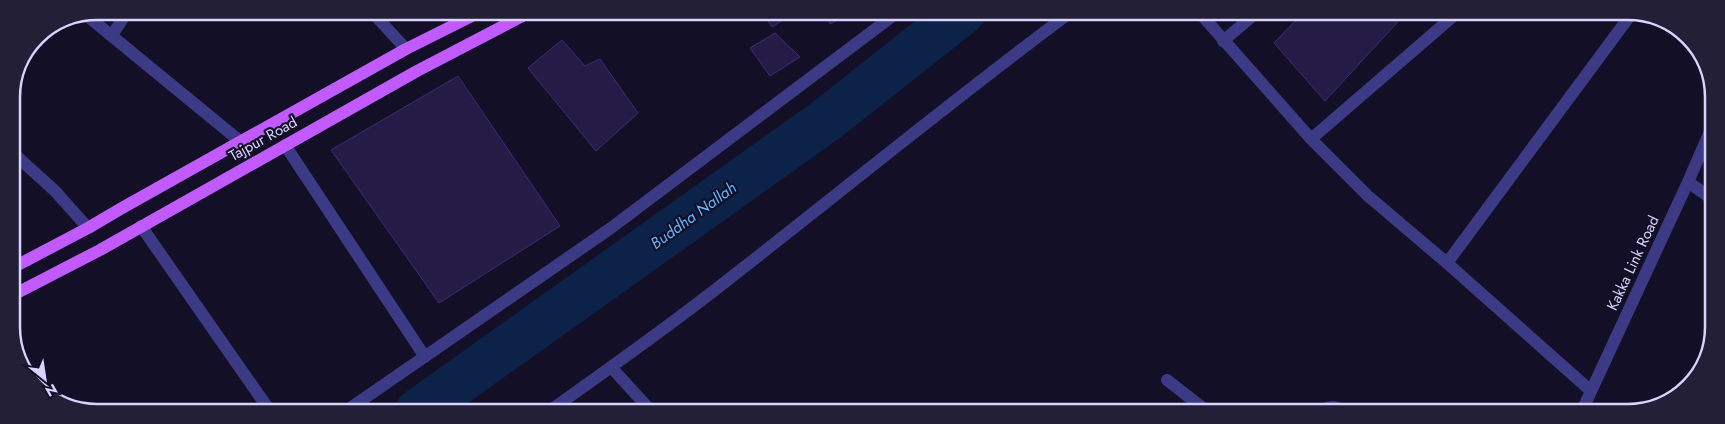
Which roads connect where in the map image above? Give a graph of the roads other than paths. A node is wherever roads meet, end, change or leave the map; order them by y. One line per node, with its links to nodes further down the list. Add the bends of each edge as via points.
1 (93, 20): 12 (street)
2 (122, 20): 12 (street)
3 (379, 20): 14 (street)
4 (464, 20): 14 (main road, Tajpur Road)
5 (515, 20): 18 (main road, Tajpur Road)
6 (887, 20): 27 (street, via 611,228)
7 (1060, 20): 28 (street, via 733,276)
8 (1206, 20): 13 (street)
9 (1247, 20): 13 (street)
10 (1449, 20): 15 (street)
11 (1627, 20): 24 (street)
12 (112, 35): 16 (street)
13 (1223, 41): 15 (street)
14 (406, 49): 16 (main road, Tajpur Road)
15 (1310, 139): 24 (street, via 1368,196)
16 (241, 142): 23 (main road, Tajpur Road)
17 (1705, 143): 20 (street, Kakka Link Road)
18 (285, 145): 22 (main road, Tajpur Road); 27 (street)
19 (20, 159): 23 (street, via 55,191)
20 (1688, 182): 21 (street); 30 (street, Kakka Link Road)
21 (1705, 194)
22 (141, 226): 26 (main road, Tajpur Road); 31 (street)
23 (88, 228): 25 (main road, Tajpur Road)
24 (1446, 263): 30 (street)
25 (20, 264)
26 (20, 291)
27 (425, 357): 32 (street)
28 (611, 367): 33 (street); 34 (street)
29 (1167, 380): 35 (street)
30 (1591, 392): 36 (street, Kakka Link Road)
31 (265, 404)
32 (356, 404)
33 (559, 404)
34 (645, 404)
35 (1198, 404)
36 (1585, 404)

